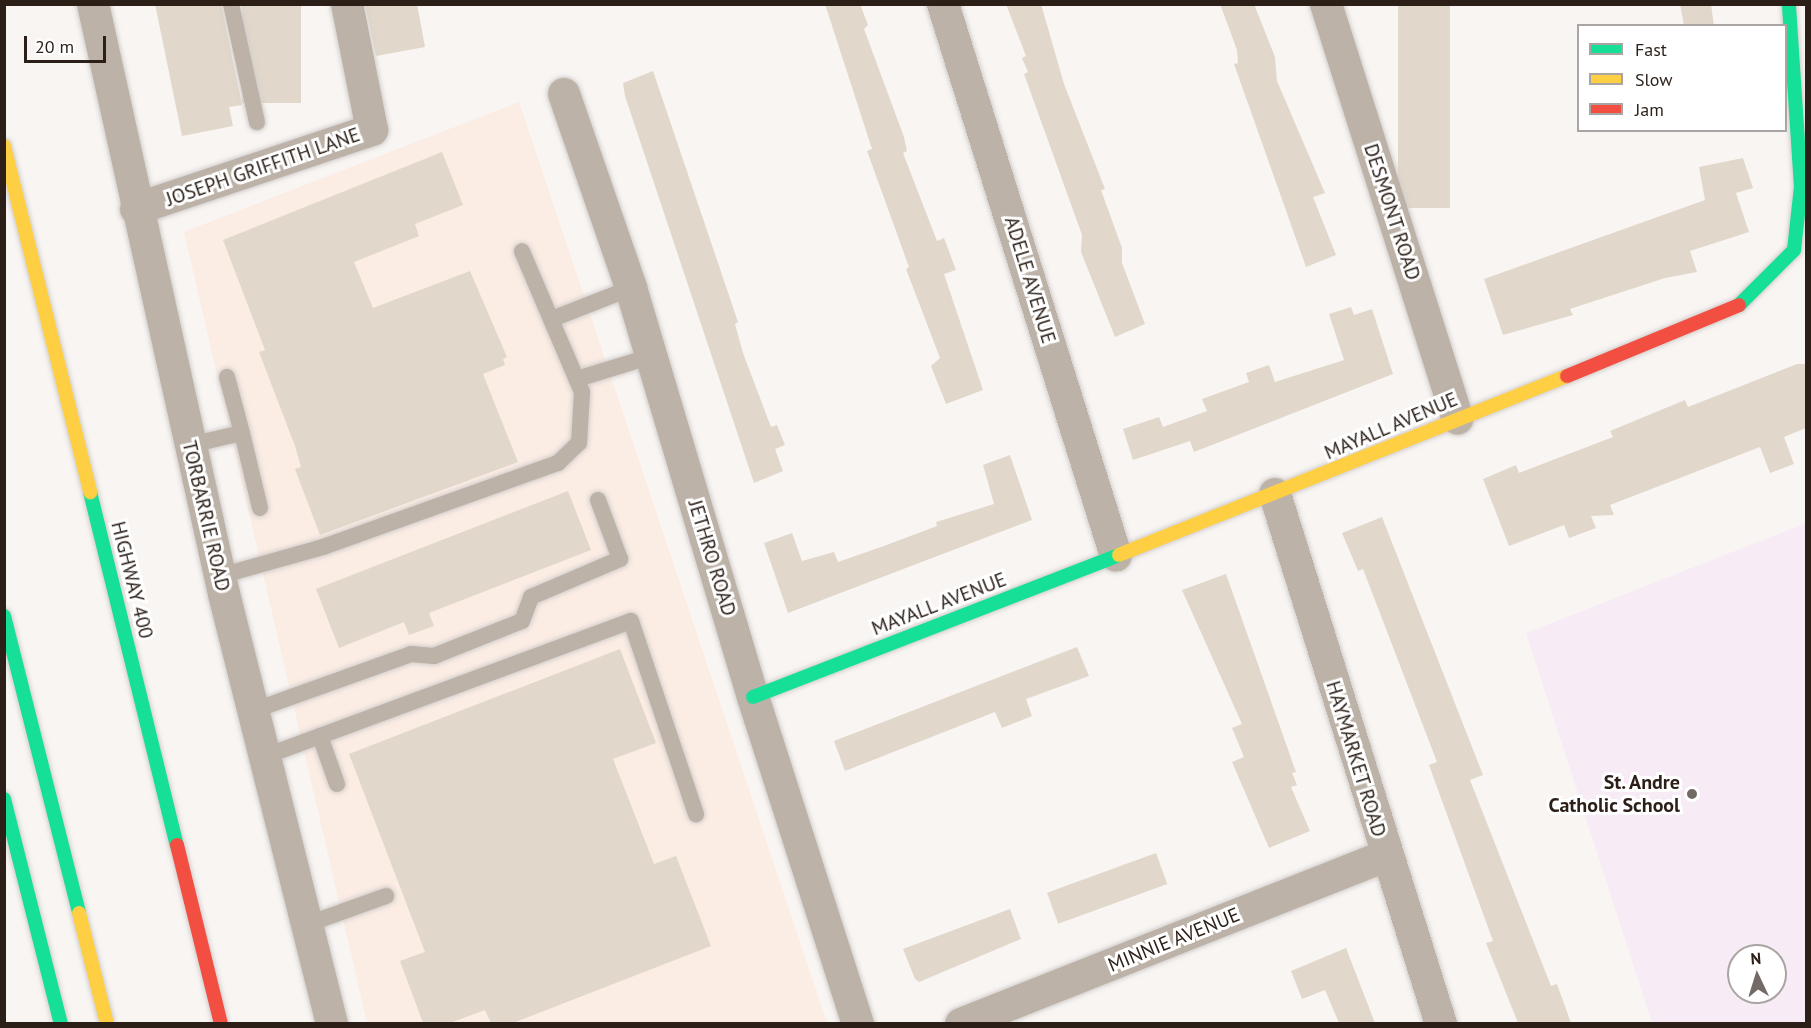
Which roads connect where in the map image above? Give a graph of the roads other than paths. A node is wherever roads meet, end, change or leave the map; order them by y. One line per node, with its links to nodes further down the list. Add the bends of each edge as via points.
1 (93, 4): 10 (street, TORBARRIE ROAD)
2 (231, 4): 8 (lane)
3 (347, 4): 10 (street, JOSEPH GRIFFITH LANE, via 372,130)
4 (943, 4): 23 (street, ADELE AVENUE)
5 (1326, 4): 17 (street, DESMONT ROAD)
6 (1789, 4): 17 (main road, MAYALL AVENUE, via 1802,187 1794,250 1743,304)
7 (564, 94): 12 (street, JETHRO ROAD)
8 (257, 122)
9 (4, 146): 38 (main road, HIGHWAY 400)
10 (136, 209): 19 (street, TORBARRIE ROAD)
11 (522, 252): 13 (lane)
12 (631, 288): 13 (lane); 14 (street, JETHRO ROAD)
13 (552, 319): 16 (lane)
14 (652, 356): 16 (lane); 26 (street, JETHRO ROAD)
15 (227, 376): 18 (lane)
16 (577, 379): 24 (lane, via 582,392 579,442 558,463 323,548)
17 (1458, 419): 20 (main road, MAYALL AVENUE)
18 (242, 433): 19 (lane); 22 (lane)
19 (190, 445): 24 (street, TORBARRIE ROAD)
20 (1275, 494): 23 (main road, MAYALL AVENUE); 33 (street, HAYMARKET ROAD)
21 (598, 500): 27 (lane, via 620,559 531,597 522,621 434,656 411,654)
22 (260, 508)
23 (1116, 556): 26 (main road, MAYALL AVENUE)
24 (220, 576): 27 (street, TORBARRIE ROAD)
25 (4, 616): 37 (main road)
26 (753, 697): 40 (street, JETHRO ROAD)
27 (255, 710): 29 (street, TORBARRIE ROAD)
28 (320, 736): 29 (lane); 30 (lane); 32 (lane, via 631,621)
29 (266, 756): 35 (street, TORBARRIE ROAD)
30 (337, 784)
31 (4, 799): 36 (main road)
32 (696, 814)
33 (1386, 856): 41 (street, MINNIE AVENUE); 42 (street, HAYMARKET ROAD)
34 (386, 896): 35 (lane)
35 (308, 924): 39 (street, TORBARRIE ROAD)
36 (60, 1023)
37 (107, 1023)
38 (221, 1023)
39 (332, 1023)
40 (858, 1023)
41 (961, 1023)
42 (1441, 1023)

